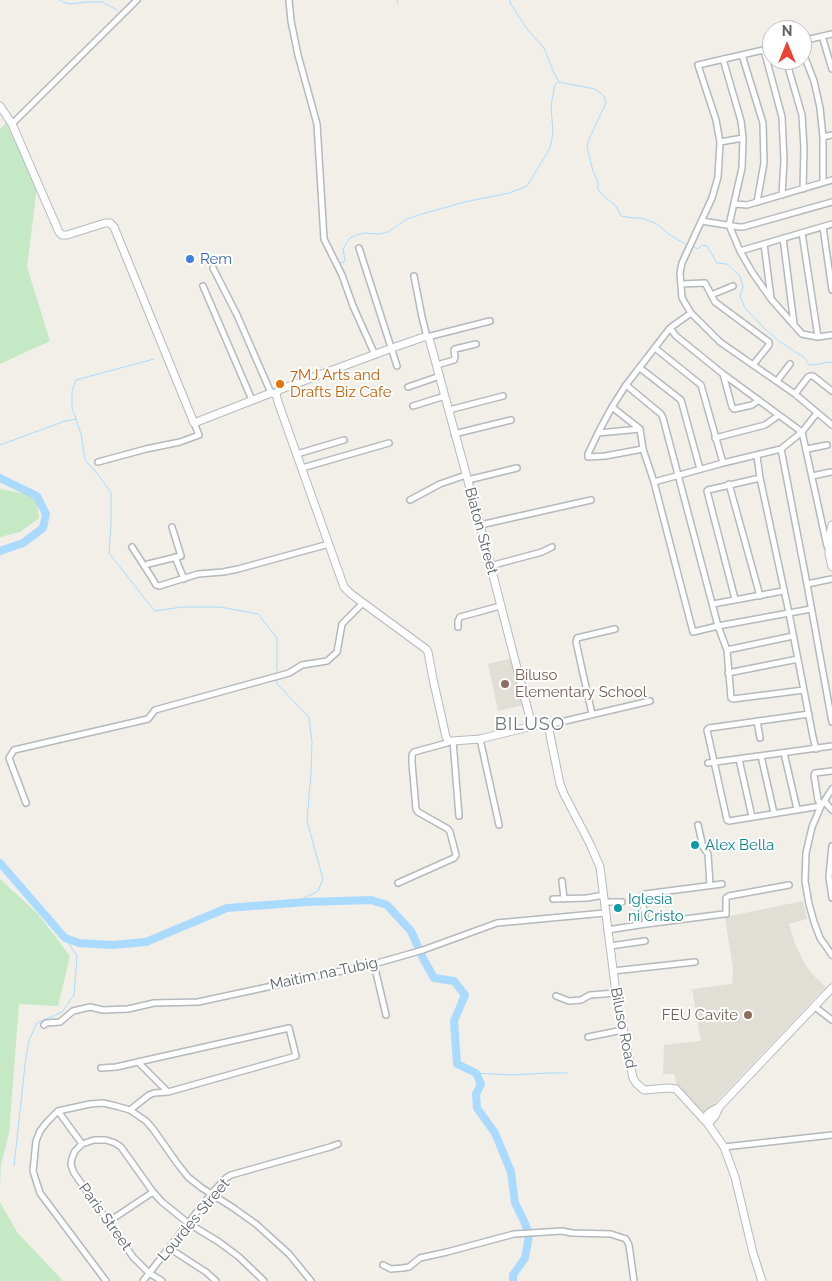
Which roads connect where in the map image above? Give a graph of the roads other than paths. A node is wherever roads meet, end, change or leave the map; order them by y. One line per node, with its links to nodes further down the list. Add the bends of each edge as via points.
1 (137, 0): 14 (street)
2 (289, 0): 53 (street, via 298,55 317,124 324,239)
3 (832, 34): 4 (street)
4 (822, 36): 5 (street); 9 (street)
5 (812, 38)
6 (762, 50): 7 (street)
7 (742, 55): 8 (street); 23 (street, via 763,123 764,163)
8 (723, 59): 17 (street); 18 (street, via 698,65)
9 (832, 69)
10 (769, 70): 22 (street, via 782,117)
11 (789, 70): 21 (street, via 802,115)
12 (810, 70): 16 (street)
13 (0, 106): 14 (street)
14 (12, 124): 77 (street, via 59,232 67,236 105,223 114,227)
15 (832, 135): 16 (street)
16 (824, 136): 20 (street)
17 (743, 138): 18 (street); 25 (street, via 742,168)
18 (720, 142): 26 (street, via 717,182)
19 (832, 180): 20 (street)
20 (823, 182): 21 (street)
21 (803, 189): 22 (street)
22 (782, 195): 23 (street)
23 (758, 202): 25 (street)
24 (832, 202): 28 (street, via 743,227)
25 (735, 204): 28 (street)
26 (702, 221): 28 (street); 37 (street, via 682,264)
27 (832, 224): 29 (street)
28 (729, 225): 34 (street)
29 (823, 227): 30 (street); 40 (street)
30 (802, 233): 31 (street); 49 (street)
31 (783, 238): 32 (street); 45 (street)
32 (764, 244): 34 (street); 42 (street)
33 (359, 248): 51 (street)
34 (740, 251): 42 (street)
35 (213, 268): 65 (street)
36 (414, 276): 48 (street)
37 (681, 284): 41 (street, via 705,283); 43 (street, via 682,298)
38 (203, 286): 69 (street)
39 (733, 286): 41 (street)
40 (832, 290)
41 (711, 295): 56 (street, via 715,302 768,342)
42 (771, 299): 45 (street)
43 (691, 313): 46 (street); 56 (street, via 720,342)
44 (490, 321): 48 (street)
45 (794, 324): 49 (street, via 802,334)
46 (670, 328): 52 (street); 59 (street)
47 (832, 335): 49 (street)
48 (427, 337): 51 (street); 55 (street, Biaton Street, via 431,340)
49 (818, 337)
50 (476, 344): 55 (street, via 455,349 454,360)
51 (392, 348): 53 (street); 57 (street)
52 (655, 348): 58 (street); 83 (street, via 701,385)
53 (375, 355): 65 (street)
54 (790, 364): 61 (street)
55 (437, 365): 60 (street, Biaton Street)
56 (754, 365): 61 (street)
57 (397, 366)
58 (640, 368): 62 (street); 96 (street, via 681,400)
59 (724, 374): 70 (street); 70 (street, via 734,409)
60 (440, 376): 63 (street); 67 (street, Biaton Street)
61 (777, 381): 66 (street)
62 (626, 386): 72 (street); 98 (street, via 661,414)
63 (408, 387)
64 (832, 391): 66 (street, via 810,376)
65 (274, 393): 69 (street); 90 (street)
66 (796, 394): 74 (street)
67 (445, 396): 71 (street); 73 (street, Biaton Street)
68 (504, 396): 73 (street)
69 (252, 400): 77 (street)
70 (759, 400): 75 (street)
71 (413, 406)
72 (612, 407): 79 (street); 80 (street)
73 (449, 410): 82 (street, Biaton Street)
74 (818, 413): 78 (street); 81 (street)
75 (779, 415): 81 (street); 83 (street, via 765,425)
76 (511, 420): 82 (street)
77 (194, 423): 92 (street, via 199,435)
78 (832, 425)
79 (640, 429): 80 (street); 87 (street)
80 (598, 432): 87 (street, via 588,456)
81 (802, 432): 88 (street); 89 (street)
82 (454, 434): 100 (street, Biaton Street)
83 (715, 438): 93 (street)
84 (344, 440): 90 (street)
85 (389, 443): 94 (street)
86 (827, 445): 89 (street)
87 (643, 449): 102 (street)
88 (781, 449): 91 (street); 119 (street)
89 (807, 450): 99 (street)
90 (297, 454): 94 (street)
91 (756, 456): 93 (street); 101 (street)
92 (98, 462)
93 (723, 463): 96 (street)
94 (302, 468): 109 (street)
95 (517, 468): 100 (street)
96 (700, 469): 98 (street)
97 (831, 472): 99 (street)
98 (678, 474): 102 (street); 124 (street)
99 (812, 476): 112 (street)
100 (467, 478): 104 (street, via 440,484); 106 (street, Biaton Street)
101 (760, 478): 103 (street); 120 (street)
102 (654, 482): 128 (street, via 692,631)
103 (729, 484): 121 (street); 122 (street, via 707,491)
104 (410, 500)
105 (591, 500): 106 (street)
106 (480, 525): 115 (street, Biaton Street)
107 (832, 525): 112 (street)
108 (172, 527): 113 (street, via 181,556)
109 (329, 544): 117 (street, via 238,569); 123 (street, via 344,587)
110 (132, 546): 117 (street, via 156,585)
111 (552, 547): 115 (street)
112 (829, 554): 116 (street)
113 (176, 557): 114 (street); 117 (street)
114 (148, 564)
115 (490, 566): 125 (street, Biaton Street)
116 (832, 567)
117 (184, 579)
118 (832, 579): 119 (street)
119 (807, 584): 126 (street)
120 (783, 590): 121 (street); 127 (street)
121 (760, 596): 122 (street)
122 (735, 600): 124 (street)
123 (363, 603): 145 (street, via 428,652 446,737); 154 (street, via 342,624 337,652 327,661 302,665 288,673 155,710 148,719 14,750 9,758)
124 (713, 604): 128 (street)
125 (500, 606): 129 (street, via 460,617); 142 (street, Biaton Street)
126 (811, 609): 127 (street); 140 (street)
127 (789, 614): 128 (street); 131 (street)
128 (718, 626): 132 (street)
129 (458, 627)
130 (615, 629): 137 (street, via 577,638)
131 (793, 636): 132 (street); 133 (street)
132 (727, 650): 134 (street)
133 (798, 659): 134 (street); 135 (street)
134 (728, 673): 135 (street, via 733,699)
135 (804, 690): 138 (street)
136 (650, 702): 137 (street)
137 (592, 714): 141 (street)
138 (809, 714): 139 (street); 147 (street)
139 (757, 721): 143 (street); 151 (street, via 709,728)
140 (832, 722)
141 (548, 725): 142 (street); 172 (street, Biluso Road, via 564,794 596,854)
142 (532, 726): 144 (street)
143 (760, 738)
144 (480, 739): 145 (street); 161 (street)
145 (451, 741): 159 (street); 165 (street, via 414,752 412,763 416,809 448,829 456,855)
146 (832, 746): 147 (street)
147 (816, 749): 148 (street)
148 (784, 753): 149 (street); 156 (street)
149 (761, 756): 150 (street); 158 (street)
150 (739, 759): 151 (street); 160 (street)
151 (711, 763): 160 (street, via 727,820)
152 (832, 771): 155 (street, via 814,775 818,800)
153 (832, 789): 155 (street)
154 (26, 803)
155 (822, 803): 156 (street); 157 (street); 179 (street, via 806,854 806,881 814,922)
156 (797, 809): 158 (street)
157 (832, 810)
158 (774, 813): 160 (street)
159 (459, 816)
160 (752, 817)
161 (499, 825)
162 (698, 825): 167 (street, via 708,854)
163 (832, 846): 169 (street, via 829,878)
164 (562, 881): 171 (street)
165 (398, 883)
166 (722, 884): 167 (street)
167 (710, 885): 175 (street, via 643,895)
168 (789, 885): 175 (street, via 729,896 726,898 726,914)
169 (832, 898)
170 (553, 899): 171 (street)
171 (564, 899): 172 (street)
172 (604, 899): 173 (street); 174 (street, Biluso Road)
173 (622, 902)
174 (605, 913): 176 (street, Biluso Road); 181 (street, Maitim na Tubig, via 497,923)
175 (646, 924): 176 (street)
176 (608, 930): 178 (street, Biluso Road)
177 (645, 942): 178 (street)
178 (610, 946): 182 (street, Biluso Road)
179 (832, 955)
180 (695, 962): 182 (street)
181 (374, 964): 187 (street); 189 (street, Maitim na Tubig, via 198,1002 154,1003 128,1009 90,1007 73,1011 60,1022)
182 (613, 971): 184 (street, Biluso Road)
183 (832, 988): 186 (street)
184 (616, 993): 185 (street, via 590,995 569,1002); 190 (street, Biluso Road)
185 (556, 996)
186 (815, 1007): 188 (street); 197 (street, via 719,1108 710,1112)
187 (386, 1015)
188 (832, 1020)
189 (44, 1025)
190 (623, 1030): 191 (street); 197 (street, Biluso Road, via 636,1083 644,1090 676,1089)
191 (588, 1037)
192 (138, 1062): 193 (street); 194 (street); 194 (street, via 289,1028 296,1056)
193 (101, 1068)
194 (168, 1092): 195 (street, via 149,1095)
195 (130, 1110): 196 (street, via 103,1103); 203 (street, via 153,1129 188,1177)
196 (58, 1112): 199 (street); 209 (street, via 40,1131 33,1171 40,1193)
197 (706, 1122): 201 (street, Biluso Road)
198 (832, 1135): 201 (street)
199 (82, 1144): 202 (street, via 106,1140 120,1146); 204 (street, Paris Street, via 72,1158 74,1174)
200 (338, 1144): 203 (street, Lourdes Street, via 231,1175)
201 (724, 1147): 216 (street, Biluso Road)
202 (153, 1192): 204 (street); 205 (street)
203 (211, 1194): 205 (street, Lourdes Street); 214 (street, via 256,1224 289,1254)
204 (108, 1222): 208 (street, Paris Street)
205 (188, 1223): 206 (street, Lourdes Street); 213 (street, via 239,1257)
206 (169, 1248): 208 (street, Lourdes Street); 212 (street)
207 (383, 1265): 215 (street, via 392,1269 403,1268 420,1258 514,1234 562,1231 611,1234 626,1239 630,1245)
208 (149, 1273): 210 (street, Lourdes Street); 211 (street, Paris Street)
209 (106, 1281)
210 (143, 1281)
211 (162, 1281)
212 (216, 1281)
213 (264, 1281)
214 (311, 1281)
215 (634, 1281)
216 (762, 1281)

